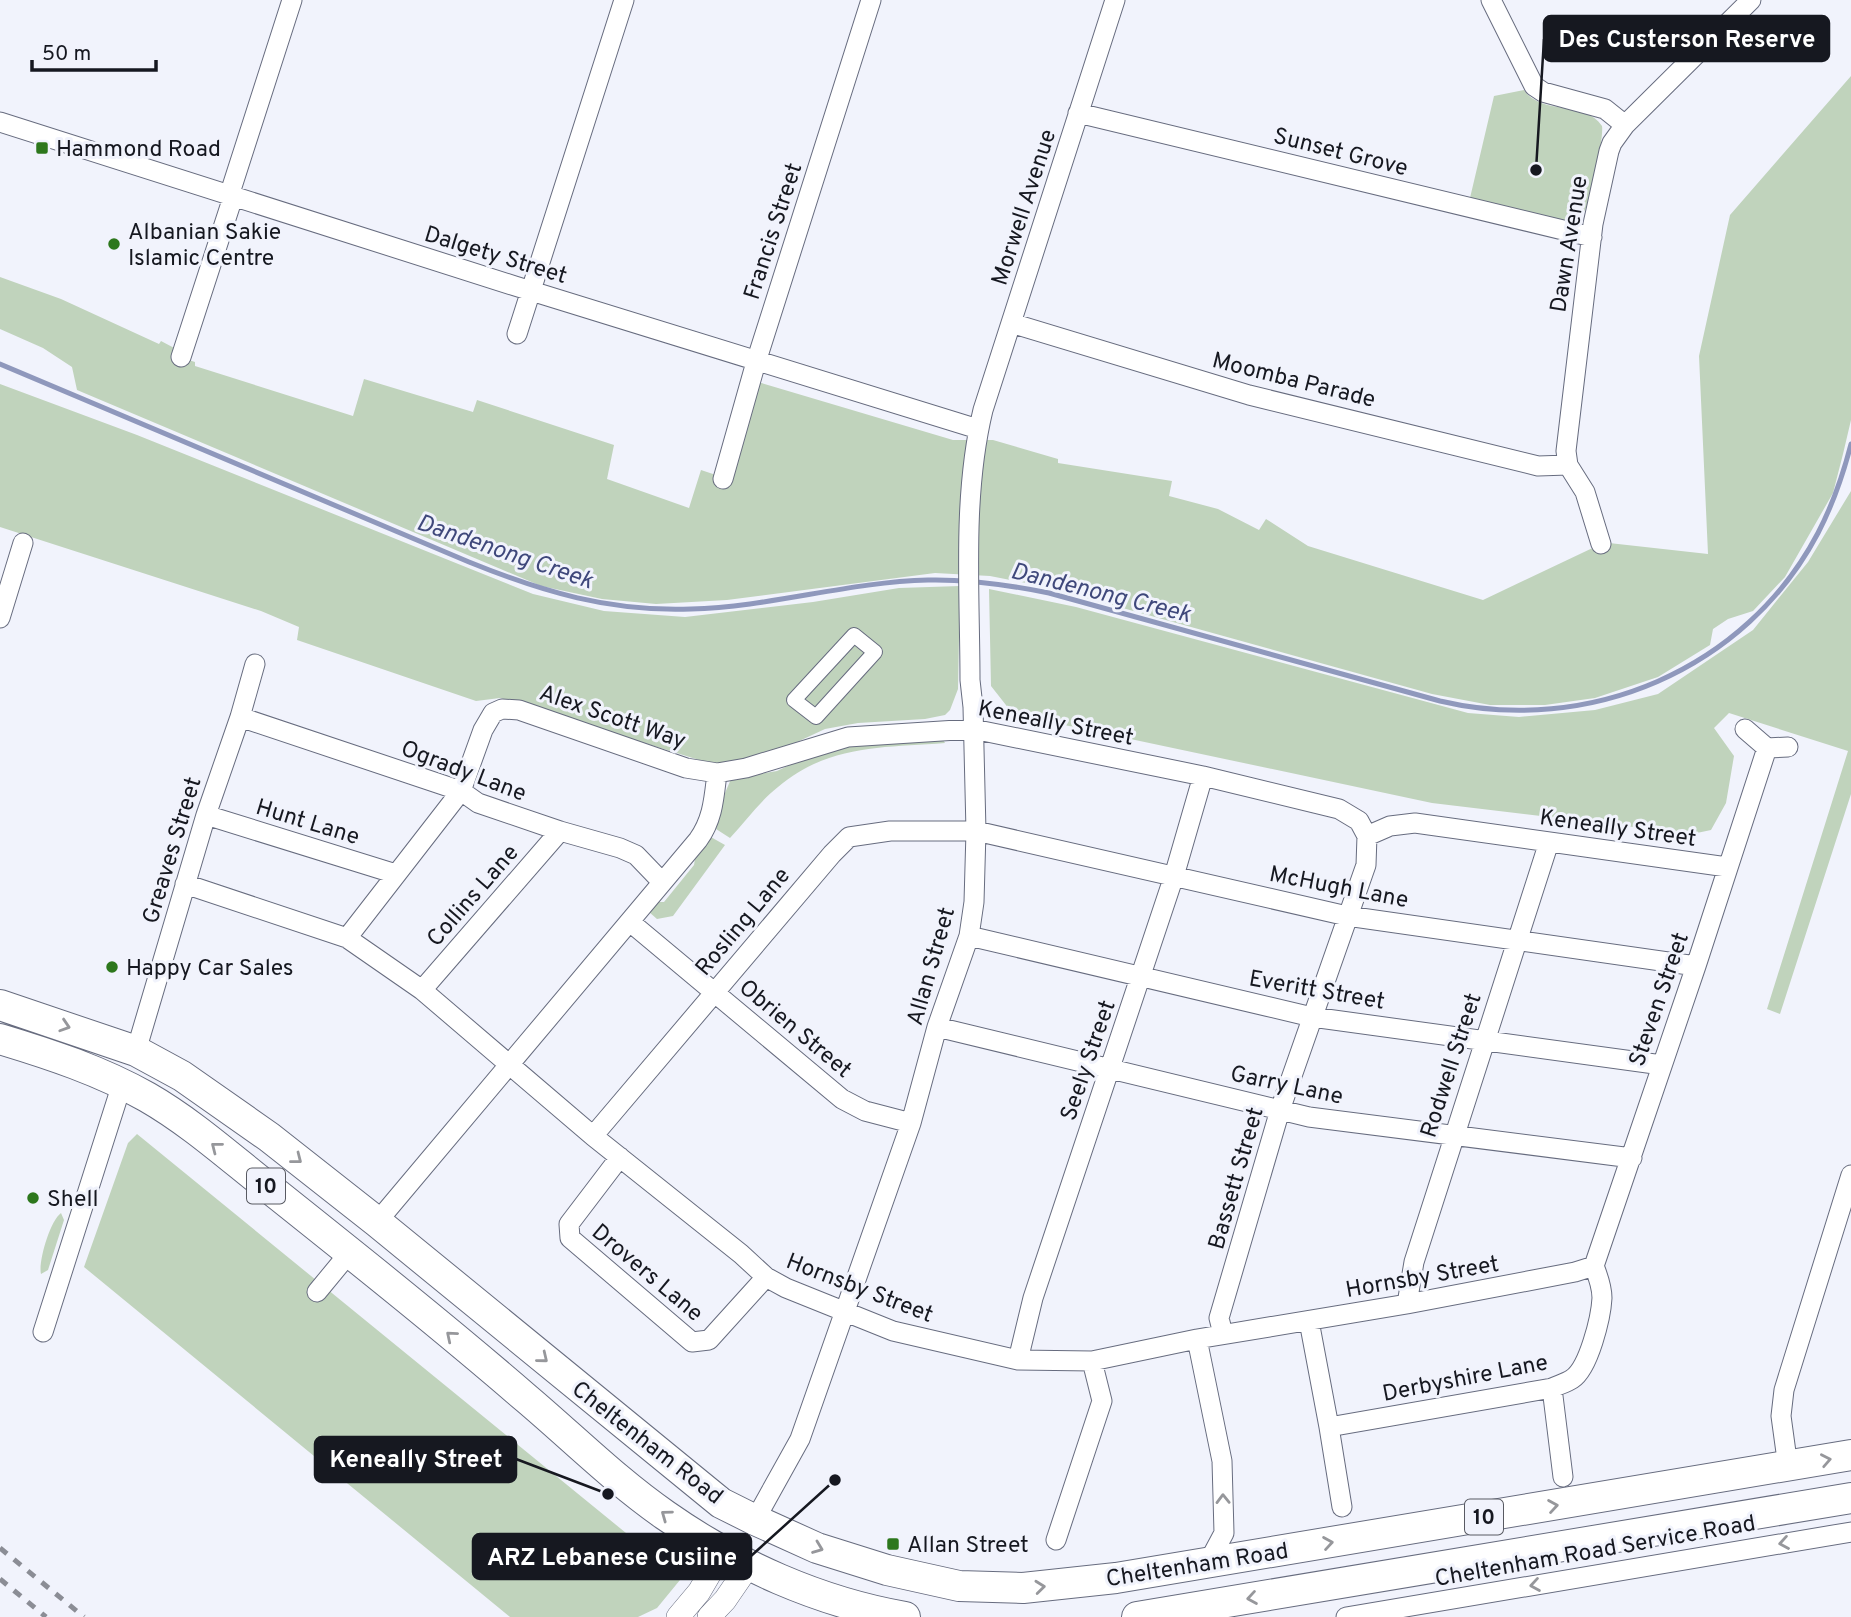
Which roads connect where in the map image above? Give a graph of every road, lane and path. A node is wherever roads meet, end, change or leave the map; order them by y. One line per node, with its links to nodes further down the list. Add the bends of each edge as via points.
1 (292, 0): 10 (street)
2 (624, 0): 12 (street)
3 (871, 0): 16 (street, Francis Street)
4 (1115, 0): 7 (street, Morwell Avenue)
5 (1491, 0): 9 (street, via 1534,86 1605,109)
6 (1751, 0): 9 (street, Dawn Avenue)
7 (1079, 113): 11 (street, Sunset Grove); 13 (street, Morwell Avenue)
8 (0, 122): 10 (street, Dalgety Street)
9 (1625, 125): 11 (street, Dawn Avenue, via 1609,151)
10 (231, 197): 12 (street, Dalgety Street); 15 (street)
11 (1592, 237): 18 (street, Dawn Avenue, via 1566,451)
12 (531, 291): 14 (street); 16 (street, Dalgety Street)
13 (1011, 323): 17 (street, Morwell Avenue); 18 (street, Moomba Parade, via 1275,402 1538,466)
14 (517, 334)
15 (181, 356)
16 (756, 362): 17 (street, Dalgety Street); 19 (street, Francis Street)
17 (978, 429): 20 (street, Morwell Avenue)
18 (1568, 466): 22 (street, via 1585,492)
19 (723, 479)
20 (970, 508): 27 (street, Allan Street)
21 (23, 543): 23 (street)
22 (1601, 544)
23 (0, 618)
24 (255, 664): 26 (street, Greaves Street)
25 (817, 716): 25 (street, via 794,700 855,635 875,652)
26 (240, 717): 33 (street, Ogrady Lane); 34 (street, Greaves Street)
27 (972, 729): 31 (street, Keneally Street, via 848,737); 32 (street, Keneally Street); 36 (street, Allan Street)
28 (1745, 729): 30 (street)
29 (1788, 747): 30 (street)
30 (1767, 748): 39 (street, Steven Street)
31 (717, 773): 33 (street, Alex Scott Way, via 686,768 519,710 502,709 493,713 483,730); 42 (street, via 706,828)
32 (1203, 776): 37 (street, Keneally Street, via 1339,808 1359,821); 41 (street, Seely Street)
33 (461, 791): 35 (street, Ogrady Lane, via 478,803); 40 (street)
34 (206, 815): 40 (street, Hunt Lane); 43 (street, Greaves Street)
35 (560, 831): 42 (street, Ogrady Lane, via 636,855); 51 (street, Collins Lane)
36 (976, 831): 41 (street, McHugh Lane); 46 (street, Allan Street); 52 (street, Rosling Lane, via 890,831 849,837)
37 (1367, 836): 38 (street, Keneally Street, via 1415,822); 44 (street, Bassett Street, via 1366,864)
38 (1549, 842): 39 (street, Keneally Street); 48 (street, Rodwell Street)
39 (1727, 867): 49 (street, Steven Street)
40 (396, 874): 47 (street)
41 (1174, 876): 44 (street, McHugh Lane); 50 (street, Seely Street)
42 (662, 882): 45 (street)
43 (185, 884): 47 (street, Hornsby Street); 58 (street, Greaves Street)
44 (1346, 916): 48 (street, McHugh Lane); 54 (street, Bassett Street)
45 (629, 922): 52 (street, Obrien Street); 59 (street)
46 (969, 936): 50 (street, Everitt Street); 55 (street, Allan Street)
47 (347, 938): 51 (street, Hornsby Street)
48 (1517, 939): 49 (street, McHugh Lane); 57 (street, Rodwell Street)
49 (1696, 966): 60 (street, Steven Street)
50 (1141, 976): 54 (street, Everitt Street); 61 (street, Seely Street)
51 (422, 990): 59 (street, Hornsby Street)
52 (715, 991): 64 (street, Obrien Street, via 842,1099 865,1111); 65 (street, Rosling Lane)
53 (0, 1005): 58 (main road, Cheltenham Road / 10, one-way to 58)
54 (1312, 1017): 57 (street, Everitt Street); 63 (street, Bassett Street)
55 (937, 1027): 61 (street, Garry Lane); 64 (street, Allan Street)
56 (0, 1039): 62 (main road, Cheltenham Road / 10)
57 (1484, 1040): 60 (street, Everitt Street); 66 (street, Rodwell Street)
58 (136, 1051): 62 (main road); 70 (main road, Cheltenham Road / 10, one-way to 70, via 182,1076 270,1138)
59 (509, 1064): 65 (street, Hornsby Street); 70 (street)
60 (1662, 1065): 68 (street, Steven Street)
61 (1110, 1068): 63 (street, Garry Lane); 81 (street, Seely Street, via 1033,1298)
62 (122, 1084): 71 (main road, Cheltenham Road / 10, one-way to 62, via 180,1118); 78 (street)
63 (1280, 1110): 66 (street, Garry Lane); 79 (street, Bassett Street, via 1219,1318)
64 (911, 1123): 76 (street, Allan Street)
65 (593, 1136): 67 (street, Hornsby Street)
66 (1453, 1136): 68 (street, Garry Lane); 75 (street, Rodwell Street, via 1414,1262)
67 (620, 1157): 73 (street, Hornsby Street); 73 (street, Drovers Lane, via 569,1224 570,1238 692,1342 709,1340)
68 (1632, 1158): 72 (street, Steven Street)
69 (1851, 1175): 86 (street, via 1784,1390 1781,1416)
70 (377, 1222): 71 (main road); 91 (main road, Cheltenham Road / 10, one-way to 91, via 721,1503)
71 (350, 1252): 74 (street); 94 (main road, Cheltenham Road / 10, one-way to 71, via 663,1514)
72 (1594, 1266): 75 (street, Hornsby Street); 83 (street, Derbyshire Lane, via 1602,1300 1591,1348 1582,1370)
73 (766, 1277): 76 (street, Hornsby Street)
74 (317, 1292)
75 (1407, 1304): 77 (street, Hornsby Street)
76 (844, 1310): 81 (street, Hornsby Street, via 893,1331); 91 (street, Allan Street, via 800,1439)
77 (1309, 1321): 79 (street, Hornsby Street); 84 (street)
78 (43, 1332)
79 (1223, 1334): 80 (street, Hornsby Street)
80 (1197, 1339): 82 (street, Hornsby Street); 95 (street, one-way to 80, via 1224,1533 1222,1461)
81 (1018, 1360): 82 (street, Hornsby Street)
82 (1092, 1361): 93 (street, via 1102,1401)
83 (1552, 1388): 84 (street, Derbyshire Lane); 87 (street)
84 (1329, 1427): 89 (street)
85 (1851, 1455): 86 (main road, Cheltenham Road / 10, one-way to 85)
86 (1788, 1467): 90 (main road); 95 (main road, Cheltenham Road / 10, one-way to 86)
87 (1563, 1477)
88 (1851, 1498): 90 (main road, Cheltenham Road / 10)
89 (1342, 1507)
90 (1795, 1508): 100 (main road, Cheltenham Road / 10, one-way to 100)
91 (755, 1520): 94 (main road); 95 (main road, Cheltenham Road / 10, one-way to 95, via 829,1552 959,1586 1023,1588); 96 (main road)
92 (1851, 1532): 101 (street, Cheltenham Road Service Road, one-way to 101)
93 (1056, 1539)
94 (723, 1552): 96 (main road, 10); 97 (street)
95 (1208, 1563)
96 (749, 1565): 98 (street); 99 (main road, 10, via 834,1599)
97 (678, 1617)
98 (709, 1617)
99 (905, 1617)
100 (1138, 1617)
101 (1346, 1617)

